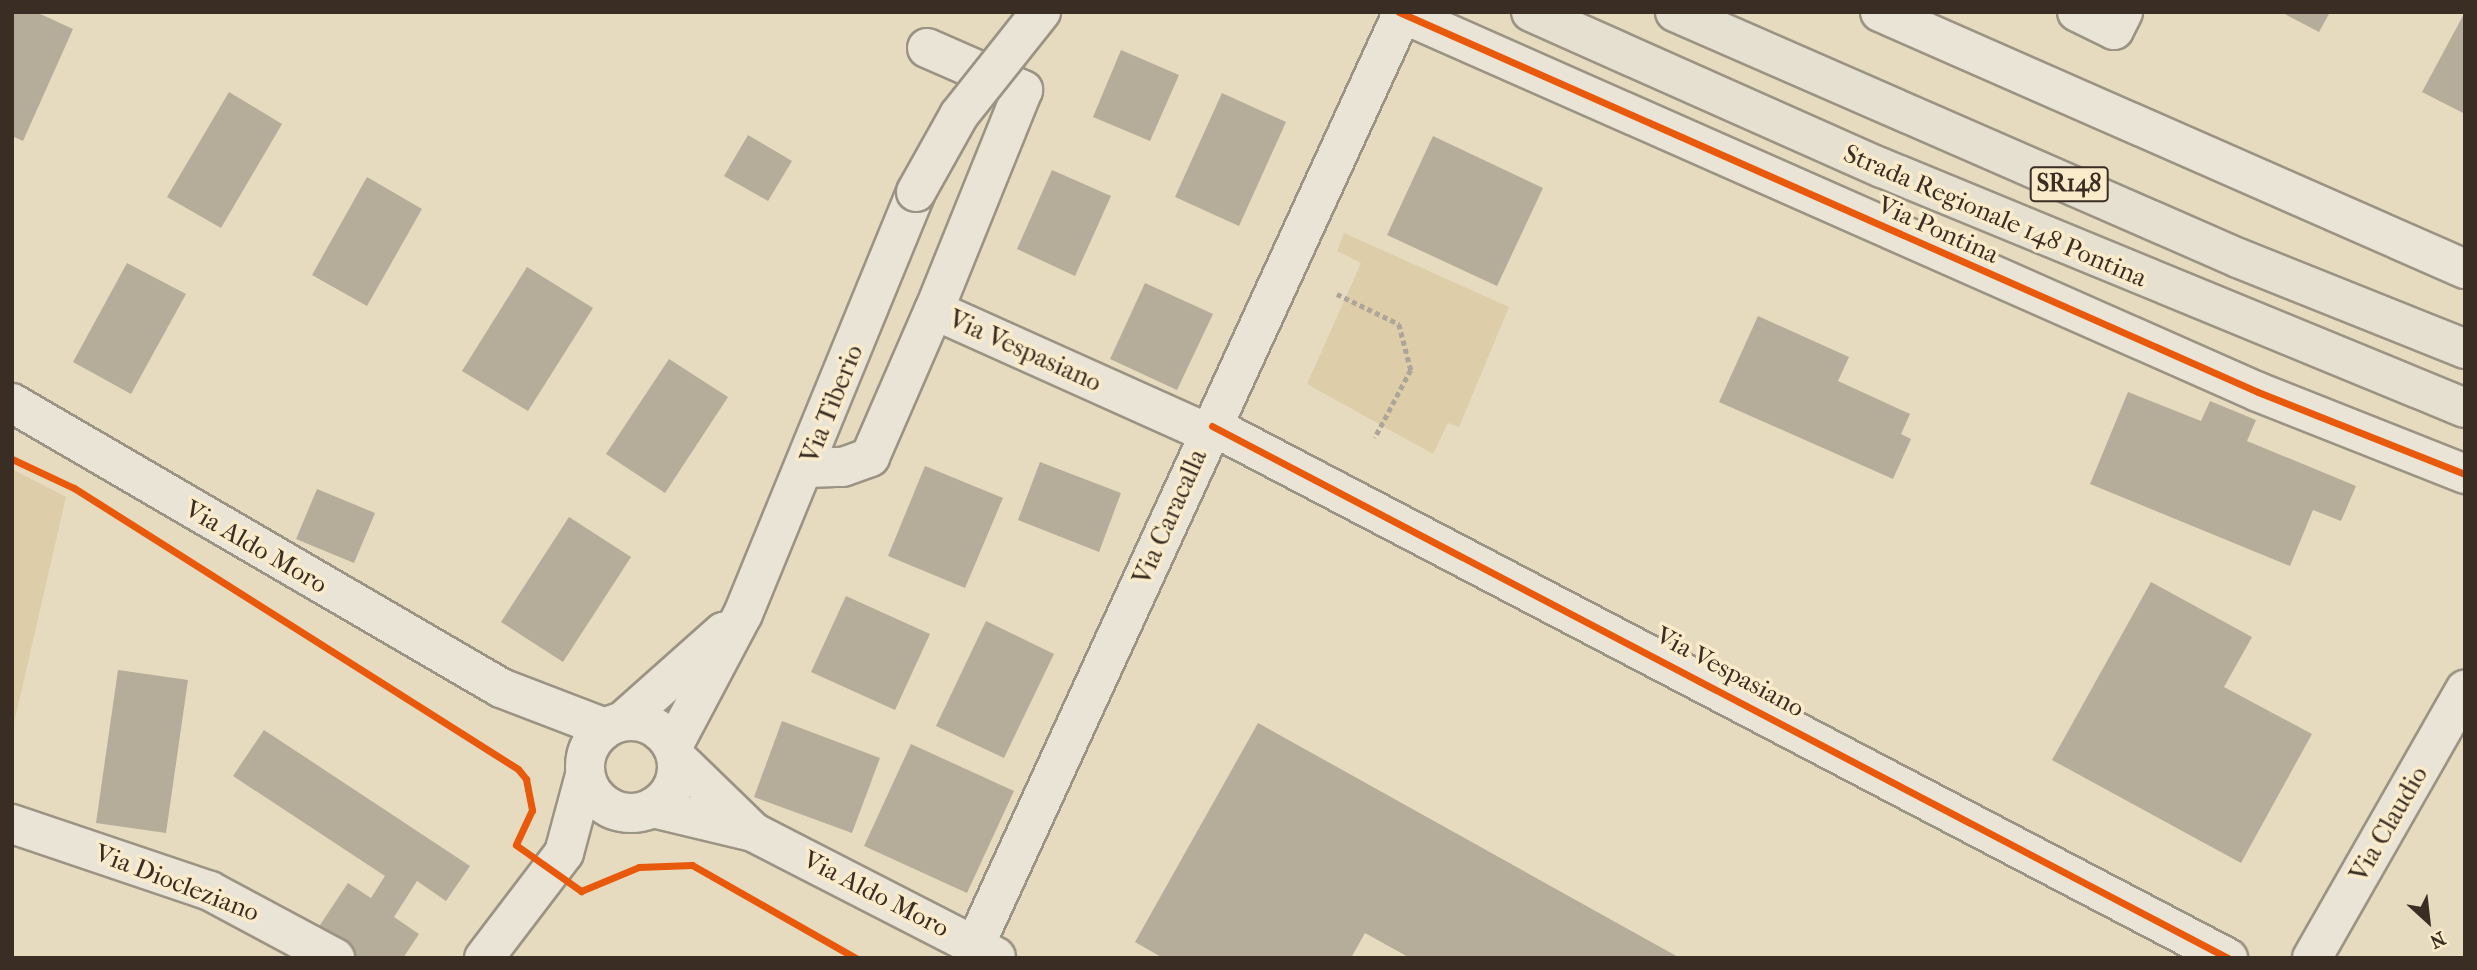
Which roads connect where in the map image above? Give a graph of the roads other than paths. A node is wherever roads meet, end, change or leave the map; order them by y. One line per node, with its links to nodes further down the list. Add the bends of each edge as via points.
1 (1041, 12): 15 (street, Via Tiberio, bridge, via 973,93 916,192)
2 (1531, 12): 13 (highway, Strada Regionale 148 Pontina / SR148, via 1882,168)
3 (1675, 12): 11 (highway, SR148, via 2238,258)
4 (1880, 12): 9 (street)
5 (2077, 12): 6 (street, via 2114,30)
6 (2123, 12)
7 (1401, 13): 14 (street, Via Caracalla); 16 (street, Via Pontina, via 2246,387)
8 (927, 48): 10 (street, via 1023,90)
9 (2465, 269)
10 (934, 310): 14 (street, Via Vespasiano); 15 (street, Via Vespasiano, via 870,457 843,467)
11 (2465, 349)
12 (12, 403): 18 (street, Via Aldo Moro)
13 (2465, 408)
14 (1210, 429): 27 (street, Via Caracalla); 30 (street, Via Vespasiano)
15 (807, 468): 17 (street, Via Tiberio)
16 (2465, 474)
17 (743, 614): 20 (street, Via Tiberio); 21 (street, Via Tiberio)
18 (501, 688): 20 (street, Via Aldo Moro); 22 (street, Via Aldo Moro)
19 (2465, 690): 31 (street, Via Claudio)
20 (614, 725): 21 (street, Via Aldo Moro, via 652,725); 22 (street)
21 (675, 752): 23 (street, via 673,787); 25 (street, Via Aldo Moro)
22 (585, 770): 23 (street, Via Aldo Moro, via 601,802); 26 (street)
23 (641, 811): 25 (street, Via Aldo Moro); 26 (street)
24 (12, 824): 28 (street, Via Diocleziano, via 219,895)
25 (753, 832): 27 (street, Via Aldo Moro)
26 (564, 853): 29 (street)
27 (986, 951)
28 (335, 958)
29 (484, 958)
30 (2228, 958)
31 (2312, 958)

